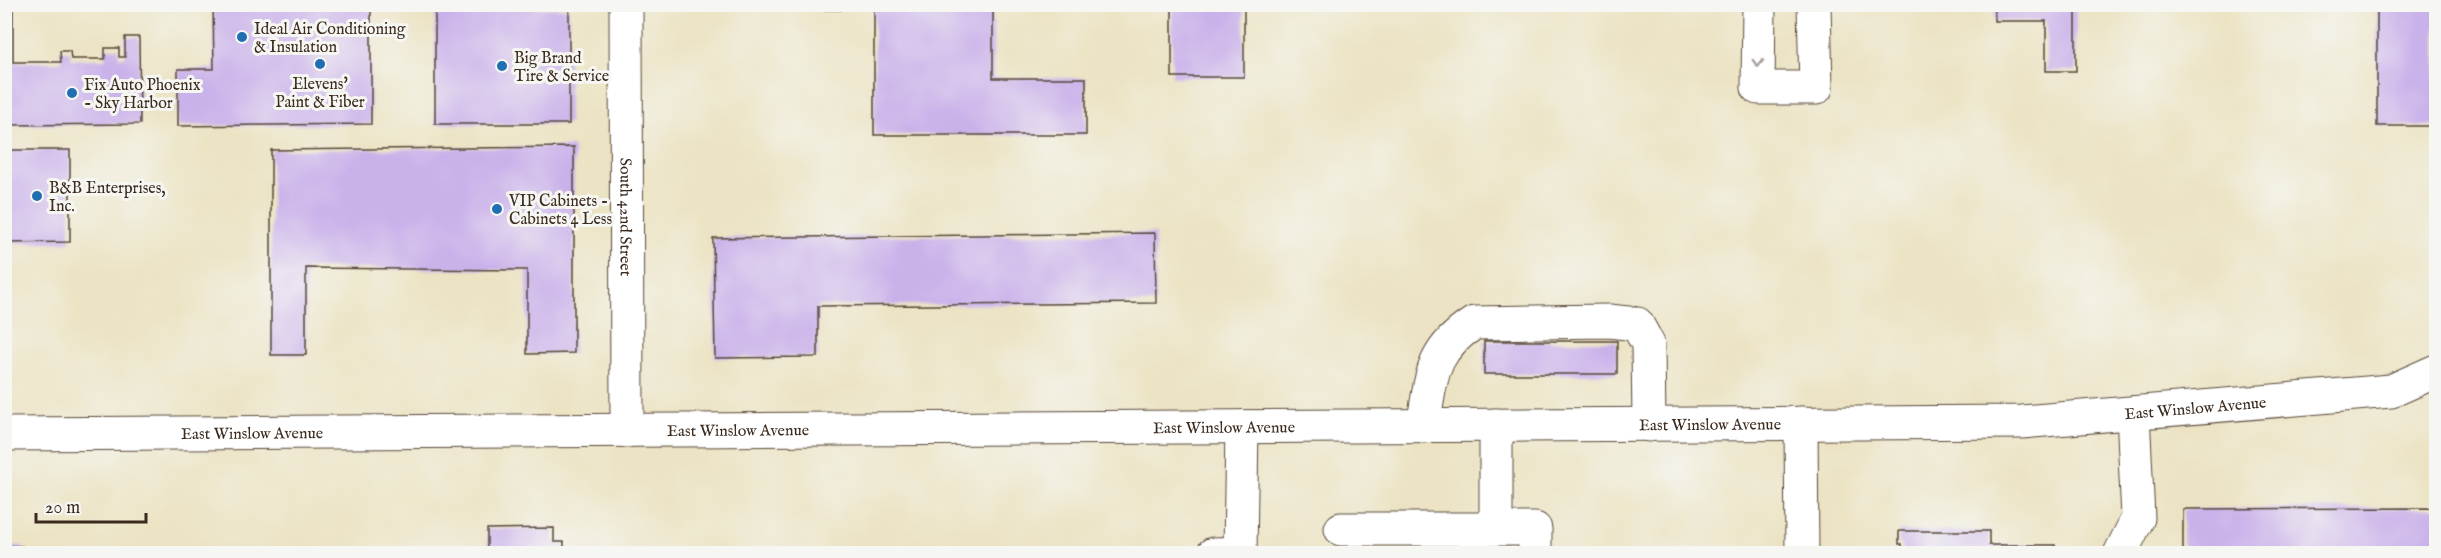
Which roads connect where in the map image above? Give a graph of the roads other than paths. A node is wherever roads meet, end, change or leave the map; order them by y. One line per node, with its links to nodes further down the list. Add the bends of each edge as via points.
1 (626, 4): 11 (street, South 42nd Street)
2 (1759, 4): 3 (street, one-way to 3, via 1758,88 1816,88)
3 (1814, 4)
4 (2436, 371): 5 (street, East Winslow Avenue, via 2391,391)
5 (2133, 412): 6 (street, East Winslow Avenue, via 2022,422); 18 (street, via 2138,518)
6 (1800, 423): 8 (street, East Winslow Avenue); 17 (street)
7 (1496, 425): 8 (street, East Winslow Avenue); 9 (street, East Winslow Avenue); 14 (street)
8 (1649, 425): 9 (street, via 1648,344 1637,324 1609,321 1474,322 1456,334 1437,360)
9 (1423, 426): 10 (street, East Winslow Avenue)
10 (1242, 427): 11 (street, East Winslow Avenue); 15 (street, via 1240,553)
11 (627, 431): 12 (street, East Winslow Avenue)
12 (4, 434)
13 (1341, 529): 14 (street)
14 (1496, 529): 16 (street, via 1535,529)
15 (1213, 554)
16 (1535, 554)
17 (1802, 554)
18 (2120, 554)

